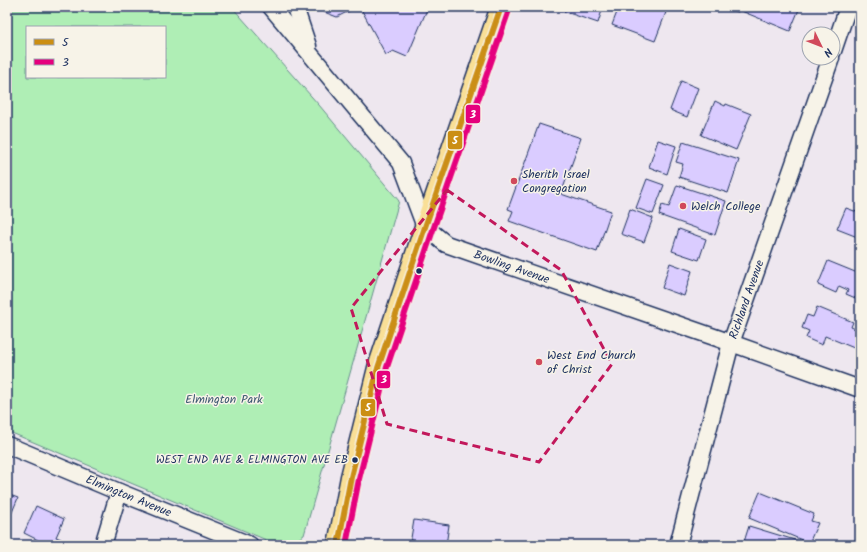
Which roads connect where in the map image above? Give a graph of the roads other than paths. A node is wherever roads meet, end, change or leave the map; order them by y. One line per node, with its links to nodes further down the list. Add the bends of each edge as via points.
1 (271, 7): 6 (street)
2 (295, 7): 6 (street)
3 (501, 7): 8 (main road)
4 (848, 7): 5 (street)
5 (841, 28)
6 (311, 55): 8 (street, via 401,163)
7 (828, 66): 9 (street, Richland Avenue)
8 (425, 227): 9 (street, Bowling Avenue, via 446,244); 15 (main road, via 378,368)
9 (731, 343): 10 (street, Bowling Avenue); 16 (street, Richland Avenue)
10 (860, 389)
11 (7, 445): 12 (street, Elmington Avenue)
12 (119, 492): 13 (street); 14 (street, Elmington Avenue)
13 (103, 545)
14 (250, 545)
15 (338, 545)
16 (678, 545)

